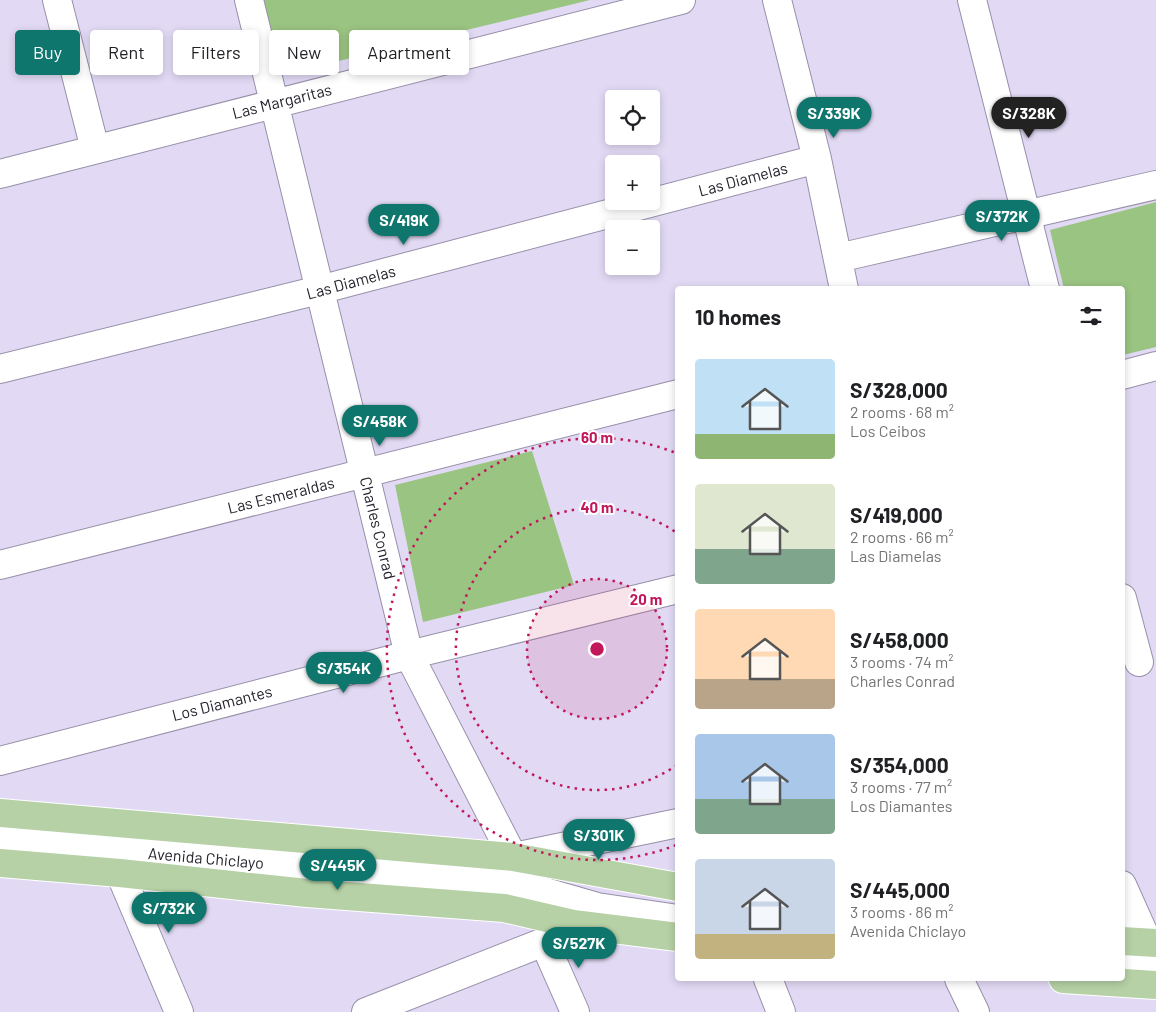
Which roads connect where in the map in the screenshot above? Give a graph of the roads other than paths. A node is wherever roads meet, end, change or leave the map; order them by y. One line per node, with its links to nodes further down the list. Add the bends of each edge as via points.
1 (57, 0): 7 (street)
2 (249, 0): 6 (street, Charles Conrad)
3 (681, 0): 6 (street, Las Margaritas)
4 (777, 0): 8 (street)
5 (972, 0): 11 (street)
6 (274, 103): 7 (street, Las Margaritas); 15 (street, Charles Conrad)
7 (95, 150): 9 (street, Las Margaritas)
8 (817, 159): 12 (street); 15 (street, Las Diamelas)
9 (0, 174)
10 (1156, 184): 11 (street)
11 (1027, 215): 12 (street); 14 (street)
12 (838, 258): 13 (street)
13 (843, 286)
14 (1044, 286)
15 (319, 290): 17 (street, Las Diamelas); 20 (street, Charles Conrad)
16 (1156, 366): 18 (street)
17 (0, 369)
18 (1125, 374)
19 (675, 395): 20 (street, Las Esmeraldas)
20 (365, 474): 21 (street, Las Esmeraldas); 24 (street, Charles Conrad)
21 (0, 565)
22 (675, 590): 24 (street, Los Diamantes)
23 (1125, 609): 25 (street)
24 (409, 655): 26 (street, Los Diamantes); 30 (street, Charles Conrad)
25 (1139, 662)
26 (0, 761)
27 (0, 813): 30 (main road, Avenida Chiclayo)
28 (675, 824): 30 (street)
29 (0, 839): 34 (street, Avenida Chiclayo, via 358,872 492,880)
30 (513, 857): 33 (main road, Avenida Chiclayo); 34 (street, Charles Conrad)
31 (0, 863): 32 (main road, Avenida Chiclayo)
32 (120, 873): 37 (main road, Avenida Chiclayo, via 307,893 504,908); 47 (street)
33 (675, 886)
34 (531, 888): 36 (street, Avenida Chiclayo, via 597,907)
35 (1125, 893): 40 (street)
36 (675, 918)
37 (573, 924): 38 (main road, Avenida Chiclayo); 39 (street)
38 (675, 937)
39 (544, 942): 46 (street); 48 (street)
40 (1146, 948): 41 (street)
41 (1125, 961)
42 (769, 981): 49 (street)
43 (960, 981): 50 (street)
44 (1094, 981): 45 (main road)
45 (1156, 985)
46 (375, 1010)
47 (179, 1012)
48 (575, 1012)
49 (781, 1012)
50 (975, 1012)

